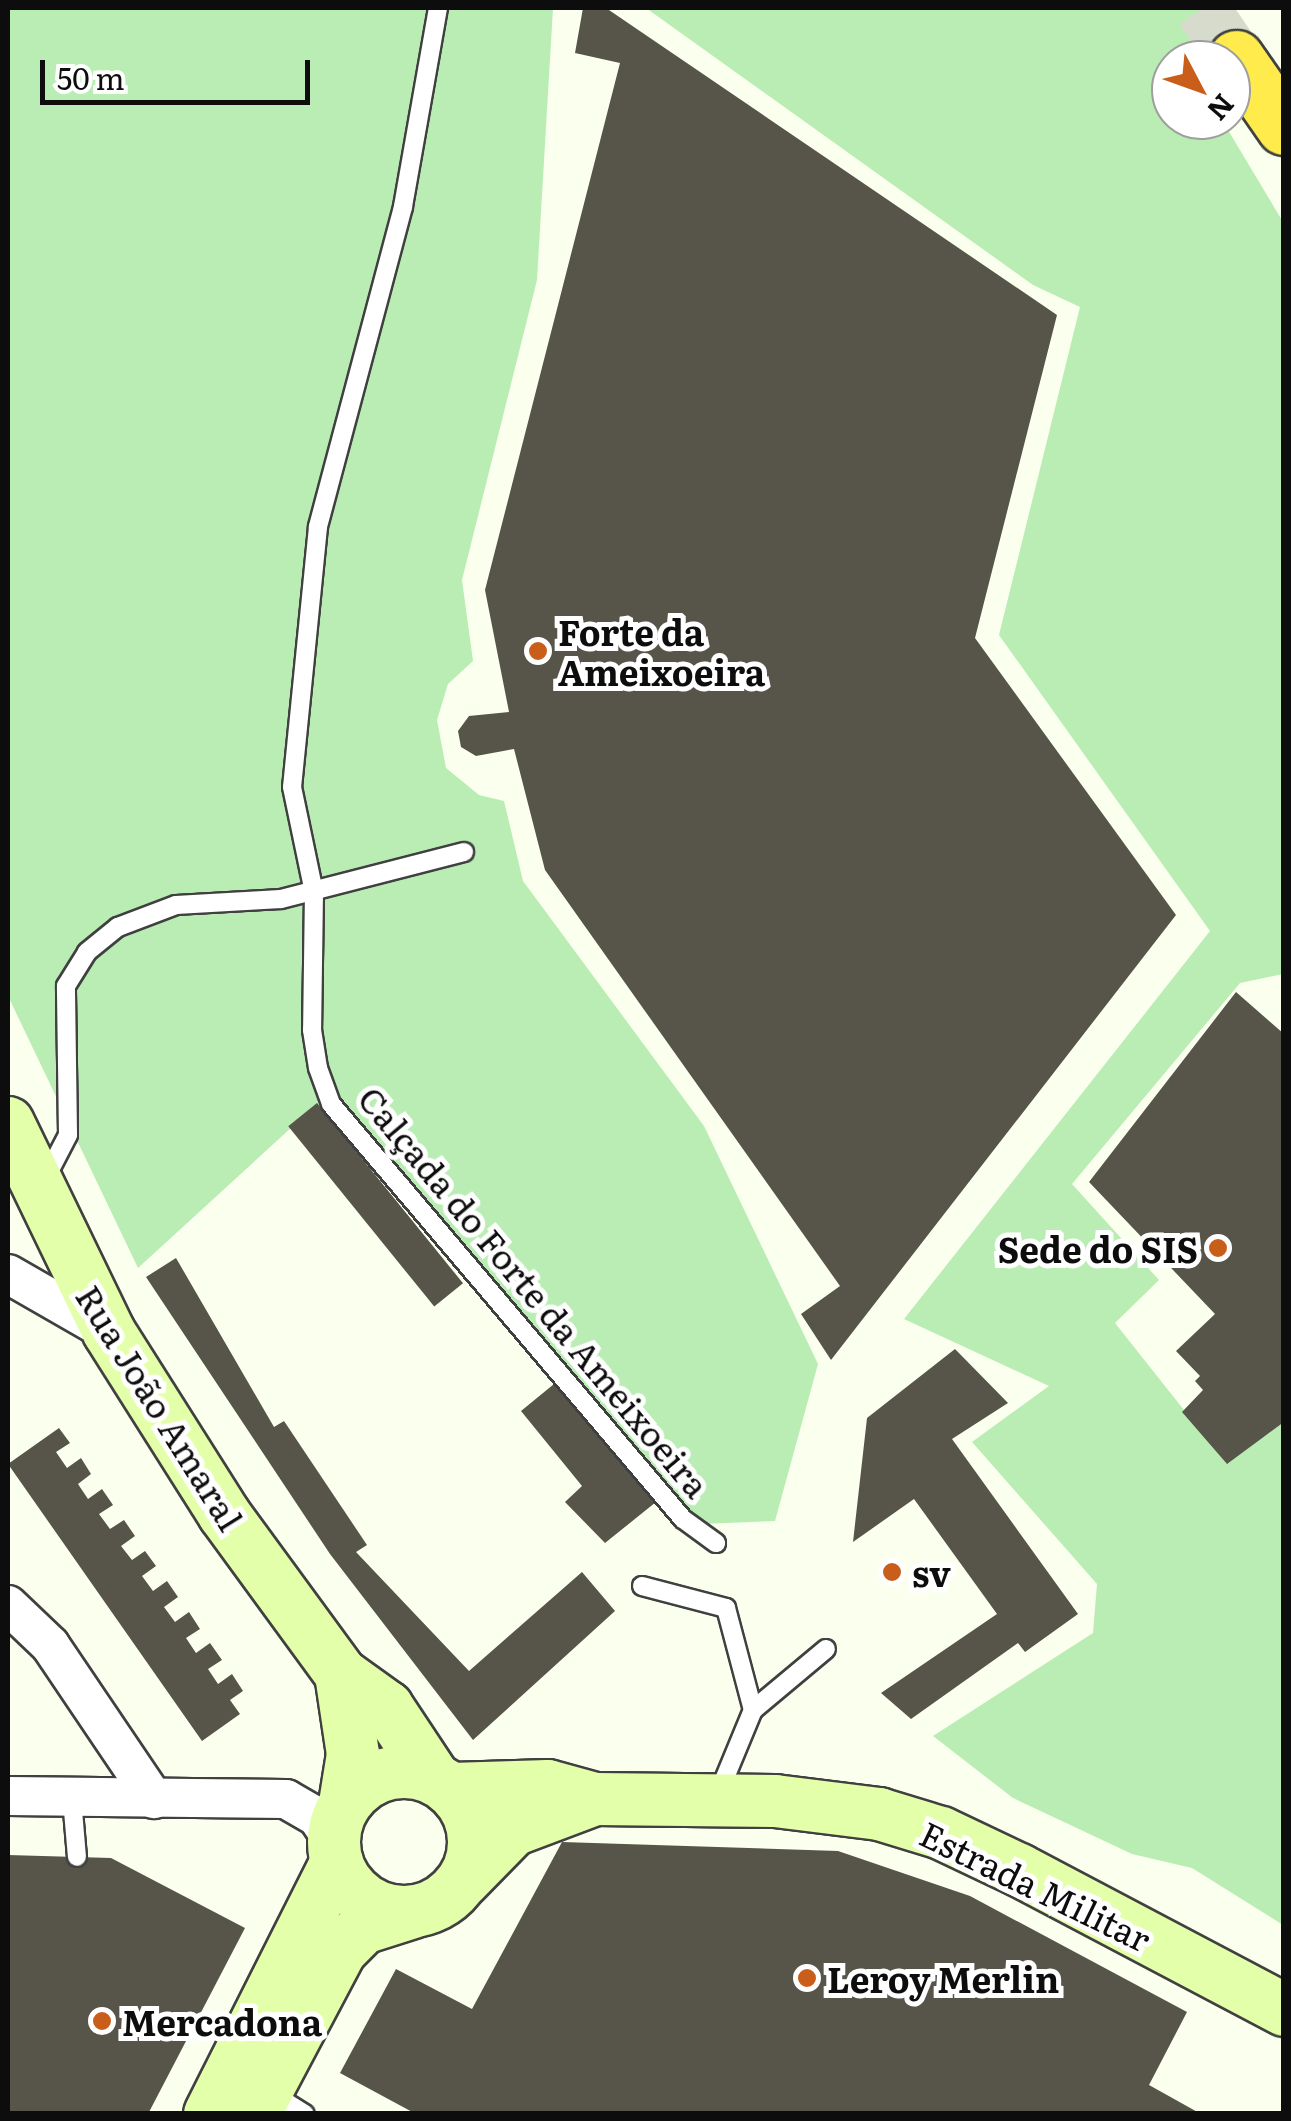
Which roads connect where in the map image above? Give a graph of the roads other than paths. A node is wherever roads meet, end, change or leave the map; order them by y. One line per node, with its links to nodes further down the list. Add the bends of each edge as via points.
1 (438, 8): 5 (lane, Calçada do Forte da Ameixoeira, via 403,207 318,527 292,787)
2 (1251, 80): 3 (highway)
3 (1284, 127)
4 (464, 852): 5 (lane)
5 (314, 892): 7 (lane, via 176,905 118,927 87,952 66,986 68,1135 56,1167); 10 (lane, Calçada do Forte da Ameixoeira, via 312,1030 331,1104 684,1519)
6 (8, 1124): 7 (street, Rua João Amaral)
7 (36, 1192): 9 (street, Rua João Amaral)
8 (8, 1274): 9 (street)
9 (108, 1332): 14 (street, Rua João Amaral, via 224,1514)
10 (716, 1543)
11 (642, 1586): 15 (lane, via 726,1608)
12 (8, 1605): 18 (street, via 50,1645)
13 (826, 1648): 15 (lane)
14 (341, 1674): 16 (street, Rua João Amaral, via 387,1707); 22 (street, Rua João Amaral, via 353,1754)
15 (753, 1710): 21 (lane)
16 (443, 1784): 19 (street, Estrada Militar, via 548,1786); 22 (street, via 395,1772 358,1788); 24 (street, via 472,1823 473,1853)
17 (8, 1796): 20 (street)
18 (154, 1799): 20 (street); 22 (street, via 286,1800 318,1816)
19 (595, 1799): 21 (street, Estrada Militar); 24 (street, Estrada Militar, via 512,1830)
20 (72, 1800): 23 (lane)
21 (716, 1800): 26 (street, Estrada Militar, via 840,1806 941,1833)
22 (338, 1836): 25 (street, via 345,1881 375,1906); 28 (street)
23 (77, 1857)
24 (462, 1881): 25 (street, via 449,1896)
25 (414, 1912): 27 (street, via 378,1920 350,1938)
26 (1284, 2010)
27 (275, 2106)
28 (210, 2114)

